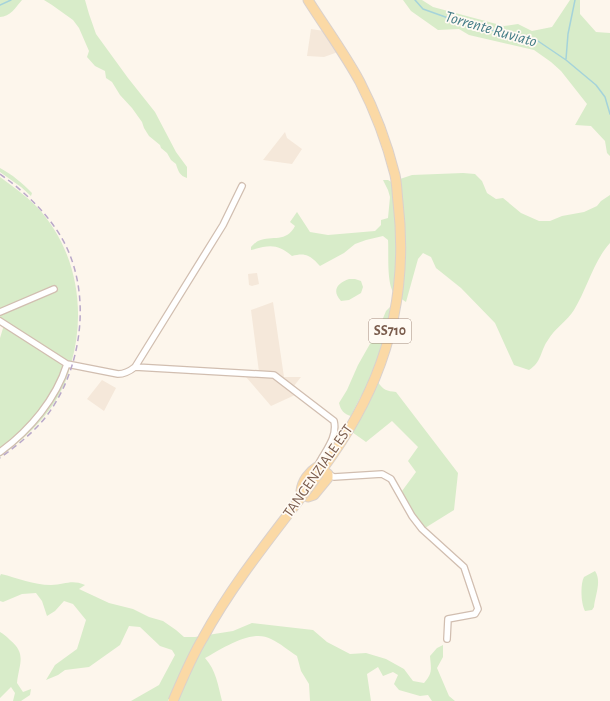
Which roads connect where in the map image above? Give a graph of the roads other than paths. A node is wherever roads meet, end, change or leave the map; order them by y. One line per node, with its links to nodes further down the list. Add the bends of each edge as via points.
1 (308, 0): 9 (main road, TANGENZIALE EST / SS710, via 360,82 383,137 395,177 401,242 399,283 392,325 375,378 346,435)
2 (242, 186): 7 (street, via 223,225)
3 (54, 289): 4 (street)
4 (0, 312)
5 (0, 321): 6 (street)
6 (67, 364): 7 (street, via 118,374 123,374); 8 (street, via 62,378 42,411)
7 (134, 367): 9 (street, via 274,375 334,421 332,439)
8 (0, 452)
9 (322, 470): 10 (street, via 334,477 382,474 391,479 422,529 464,567 478,610 475,614 448,619); 11 (main road, TANGENZIALE EST / SS710, bridge, via 250,565 224,604 200,643)
10 (447, 639)
11 (173, 701)

